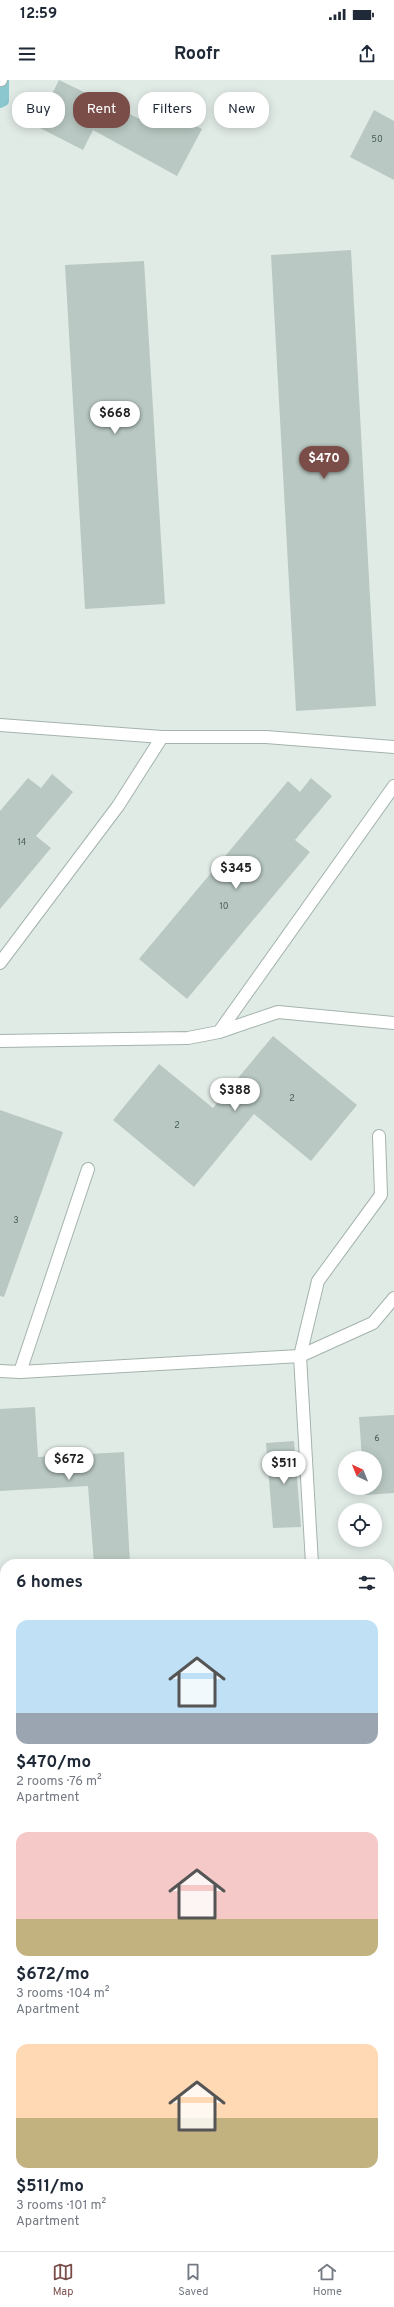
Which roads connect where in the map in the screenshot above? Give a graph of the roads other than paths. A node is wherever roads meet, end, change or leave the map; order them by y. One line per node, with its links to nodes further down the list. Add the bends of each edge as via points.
1 (0, 725): 2 (lane)
2 (162, 737): 3 (lane, via 266,737); 5 (lane, via 118,806)
3 (394, 747)
4 (394, 786): 7 (lane)
5 (0, 963)
6 (394, 1023): 7 (lane, via 278,1012)
7 (219, 1032): 8 (lane, via 188,1038)
8 (0, 1041)
9 (379, 1136): 12 (lane, via 381,1195 318,1281)
10 (88, 1169): 14 (lane)
11 (394, 1298): 12 (lane, via 373,1323)
12 (300, 1356): 14 (lane); 15 (lane)
13 (0, 1371): 14 (lane)
14 (20, 1372)
15 (312, 1559)

